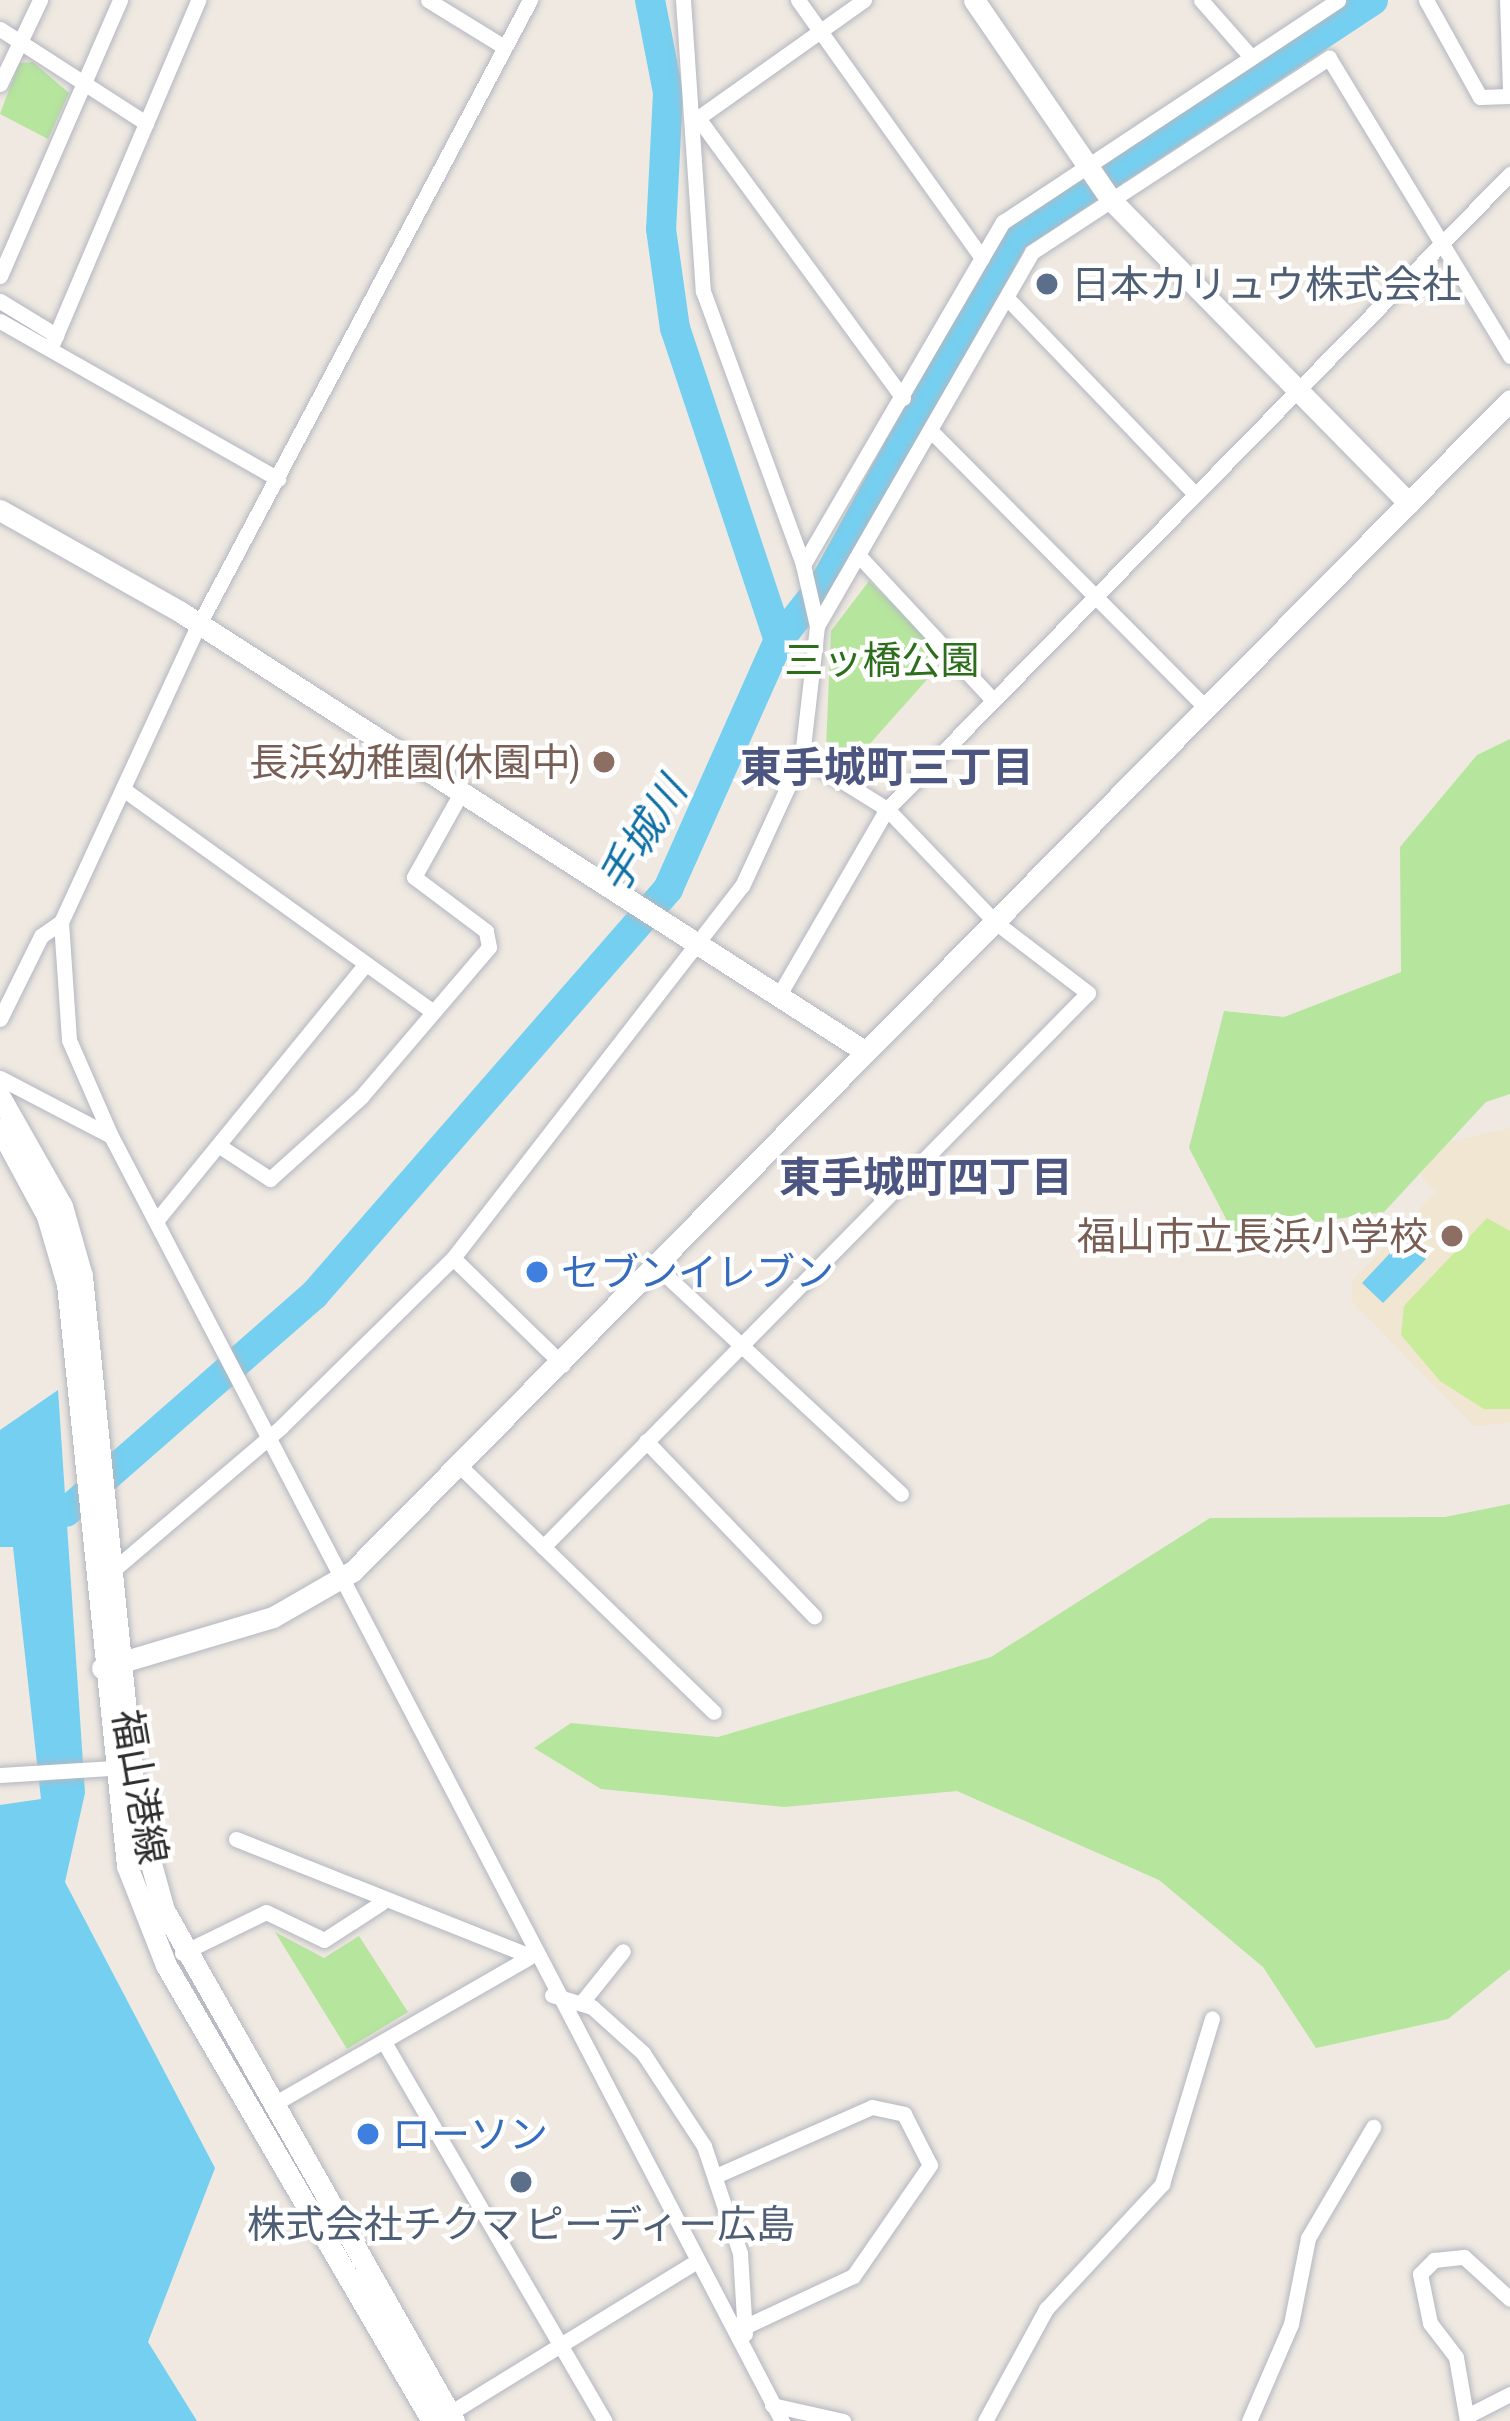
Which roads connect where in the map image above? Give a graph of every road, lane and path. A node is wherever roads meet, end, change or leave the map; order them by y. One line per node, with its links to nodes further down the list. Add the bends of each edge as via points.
1 (40, 0): 16 (street)
2 (120, 0): 19 (street)
3 (198, 0): 23 (street)
4 (428, 0): 17 (street)
5 (530, 0): 17 (street)
6 (683, 0): 22 (street)
7 (798, 0): 15 (street)
8 (864, 0): 15 (street)
9 (974, 0): 24 (street)
10 (1201, 0): 18 (street)
11 (1338, 0): 18 (street)
12 (1426, 0): 21 (street, via 1480,97)
13 (1507, 0): 21 (street)
14 (0, 29): 16 (street)
15 (820, 31): 22 (street); 28 (street)
16 (20, 42): 19 (street); 20 (street)
17 (503, 47): 39 (street)
18 (1251, 58): 24 (street)
19 (84, 82): 23 (street); 29 (street)
20 (0, 84)
21 (1510, 94)
22 (698, 118): 36 (street); 44 (street, via 703,291)
23 (146, 122): 33 (street)
24 (1089, 167): 26 (street); 28 (street, via 1003,222)
25 (1510, 174): 27 (street)
26 (1108, 196): 27 (street, via 1329,58); 30 (street, via 1032,252); 35 (street)
27 (1441, 243): 34 (street); 35 (street)
28 (982, 258): 36 (street)
29 (0, 276)
30 (1007, 298): 38 (street); 40 (street)
31 (0, 301): 33 (street)
32 (0, 321): 33 (street)
33 (54, 341): 39 (street)
34 (1510, 356)
35 (1298, 390): 40 (street); 41 (street)
36 (903, 398): 44 (street)
37 (1510, 400): 41 (street)
38 (932, 432): 43 (street); 45 (street)
39 (278, 479): 47 (street)
40 (1194, 493): 45 (street)
41 (1409, 503): 49 (street)
42 (0, 510): 47 (street)
43 (861, 558): 46 (street); 48 (street)
44 (804, 573): 46 (street)
45 (1094, 596): 48 (street); 49 (street)
46 (816, 624): 50 (street)
47 (198, 626): 51 (street); 52 (street)
48 (993, 700): 53 (street)
49 (1206, 708): 55 (street)
50 (802, 756): 53 (street); 56 (street, via 742,886)
51 (123, 789): 54 (street); 57 (street)
52 (461, 793): 56 (street); 59 (street, via 414,878 492,938)
53 (887, 809): 55 (street); 58 (street)
54 (61, 922): 60 (street, via 41,936); 65 (street, via 69,1040)
55 (995, 922): 61 (street); 70 (street, via 1088,993)
56 (696, 944): 58 (street); 68 (street)
57 (365, 965): 59 (street); 66 (street)
58 (779, 995): 61 (street)
59 (432, 1012): 66 (street, via 270,1179)
60 (0, 1019)
61 (866, 1052): 69 (street)
62 (0, 1078): 65 (street)
63 (0, 1097): 72 (street, 福山港線, via 62,1206)
64 (0, 1130): 72 (street, 福山港線, via 47,1216)
65 (111, 1136): 67 (street)
66 (224, 1149): 67 (street)
67 (157, 1221): 73 (street)
68 (454, 1258): 71 (street); 73 (street)
69 (657, 1267): 70 (street); 71 (street)
70 (741, 1344): 74 (street); 76 (street)
71 (563, 1366): 75 (street)
72 (84, 1367): 78 (street, 福山港線)
73 (264, 1435): 78 (street); 79 (street)
74 (646, 1441): 77 (street); 80 (street)
75 (463, 1469): 77 (street); 79 (street)
76 (902, 1494)
77 (543, 1547): 82 (street)
78 (106, 1568): 81 (street, 福山港線)
79 (340, 1581): 81 (street, via 273,1617); 89 (street)
80 (814, 1616)
81 (111, 1666): 83 (street, 福山港線); 88 (street, 福山港線, via 136,1810)
82 (714, 1712)
83 (102, 1769): 84 (street); 104 (street, 福山港線, via 127,1866 166,1964)
84 (0, 1775)
85 (236, 1839): 86 (street)
86 (381, 1903): 88 (street, via 324,1940 266,1912); 89 (street)
87 (623, 1951): 91 (street)
88 (182, 1952): 94 (street, 福山港線)
89 (530, 1956): 90 (street); 93 (street)
90 (552, 1995): 91 (street); 97 (street)
91 (582, 2002): 96 (street, via 643,2053)
92 (1212, 2018): 109 (street, via 1162,2183 1046,2308)
93 (384, 2042): 94 (street); 100 (street)
94 (272, 2105): 104 (street, 福山港線)
95 (1373, 2127): 110 (street, via 1308,2238 1291,2324)
96 (720, 2174): 99 (street); 99 (street, via 872,2107 904,2114 930,2165 853,2276)
97 (691, 2265): 100 (street); 101 (street)
98 (1510, 2299): 105 (street, via 1464,2257 1434,2260 1420,2274 1430,2323 1456,2357)
99 (744, 2327): 101 (street)
100 (561, 2344): 104 (street); 106 (street)
101 (740, 2352): 103 (street)
102 (1510, 2394): 105 (street)
103 (772, 2404): 107 (street); 108 (street)
104 (445, 2418)
105 (1467, 2418)
106 (605, 2421)
107 (782, 2421)
108 (844, 2421)
109 (986, 2421)
110 (1250, 2421)

